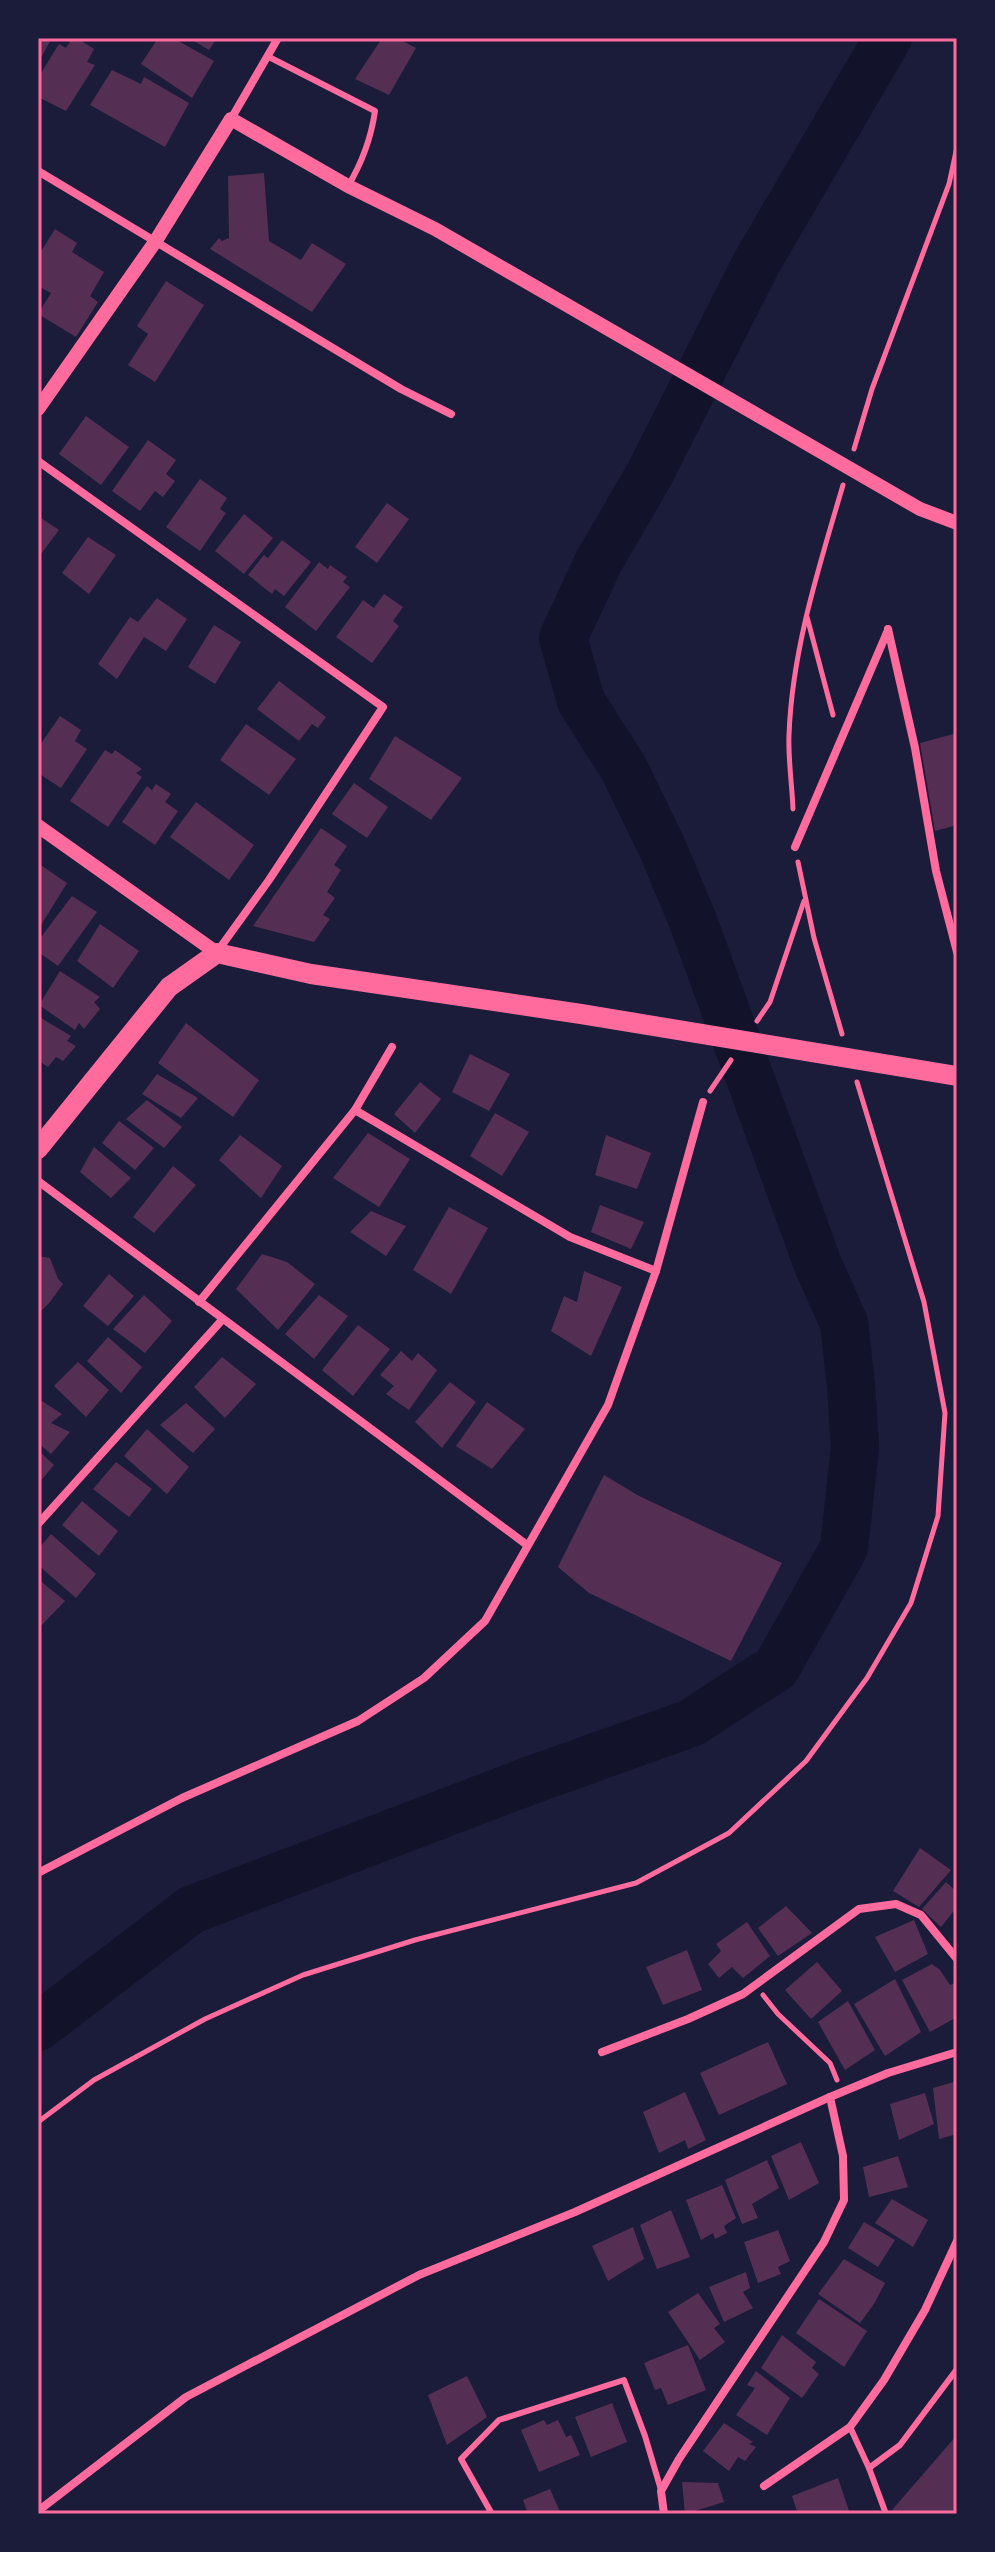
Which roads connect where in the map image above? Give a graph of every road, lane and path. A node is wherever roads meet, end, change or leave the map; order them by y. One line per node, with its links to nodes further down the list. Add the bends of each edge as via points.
1 (278, 38): 2 (street)
2 (267, 56): 3 (street); 6 (lane, via 375,111 361,165)
3 (231, 119): 6 (street); 7 (street)
4 (957, 147): 10 (path, via 949,184)
5 (38, 171): 7 (street)
6 (348, 186): 13 (street, via 435,229 920,509)
7 (155, 242): 8 (street); 9 (street)
8 (38, 409)
9 (451, 414)
10 (854, 450)
11 (38, 461): 20 (street, via 383,707)
12 (845, 480): 14 (path)
13 (957, 523)
14 (807, 616): 15 (path); 17 (path, via 789,735)
15 (837, 748): 17 (street); 19 (street, via 888,629)
16 (38, 826): 20 (street)
17 (795, 847): 18 (path)
18 (806, 898): 21 (path); 22 (path)
19 (957, 952)
20 (217, 953): 24 (main road, via 311,974); 28 (main road, via 169,987)
21 (770, 1002)
22 (844, 1039)
23 (392, 1047): 27 (street)
24 (947, 1075)
25 (856, 1082): 42 (path, via 924,1302 940,1385 945,1413 938,1516 911,1603 867,1678 806,1761 729,1833 636,1883 303,1975 205,2019 94,2080)
26 (703, 1102): 30 (street)
27 (355, 1110): 30 (street, via 570,1237); 31 (street)
28 (38, 1149)
29 (38, 1181): 31 (street)
30 (656, 1271): 34 (street, via 608,1405)
31 (199, 1302): 32 (street)
32 (222, 1320): 33 (street); 34 (street)
33 (38, 1524)
34 (527, 1545): 35 (street, via 485,1621 424,1678 358,1721 182,1798)
35 (38, 1873)
36 (957, 1959): 37 (street, via 921,1915 896,1904 859,1909)
37 (755, 1985): 38 (street, via 688,2019); 40 (path, via 830,2063)
38 (602, 2052)
39 (957, 2052): 40 (street)
40 (842, 2092): 41 (street)
41 (830, 2097): 48 (street, via 843,2156 844,2200 824,2242); 49 (street, via 575,2212 419,2275 186,2397)
42 (38, 2122)
43 (957, 2241): 45 (street, via 925,2310)
44 (957, 2369): 46 (lane, via 900,2445)
45 (850, 2427): 46 (lane); 47 (street)
46 (869, 2468): 52 (lane)
47 (764, 2486)
48 (661, 2491): 50 (lane, via 624,2380 499,2420 461,2459); 51 (street)
49 (38, 2511)
50 (492, 2514)
51 (664, 2514)
52 (886, 2514)

